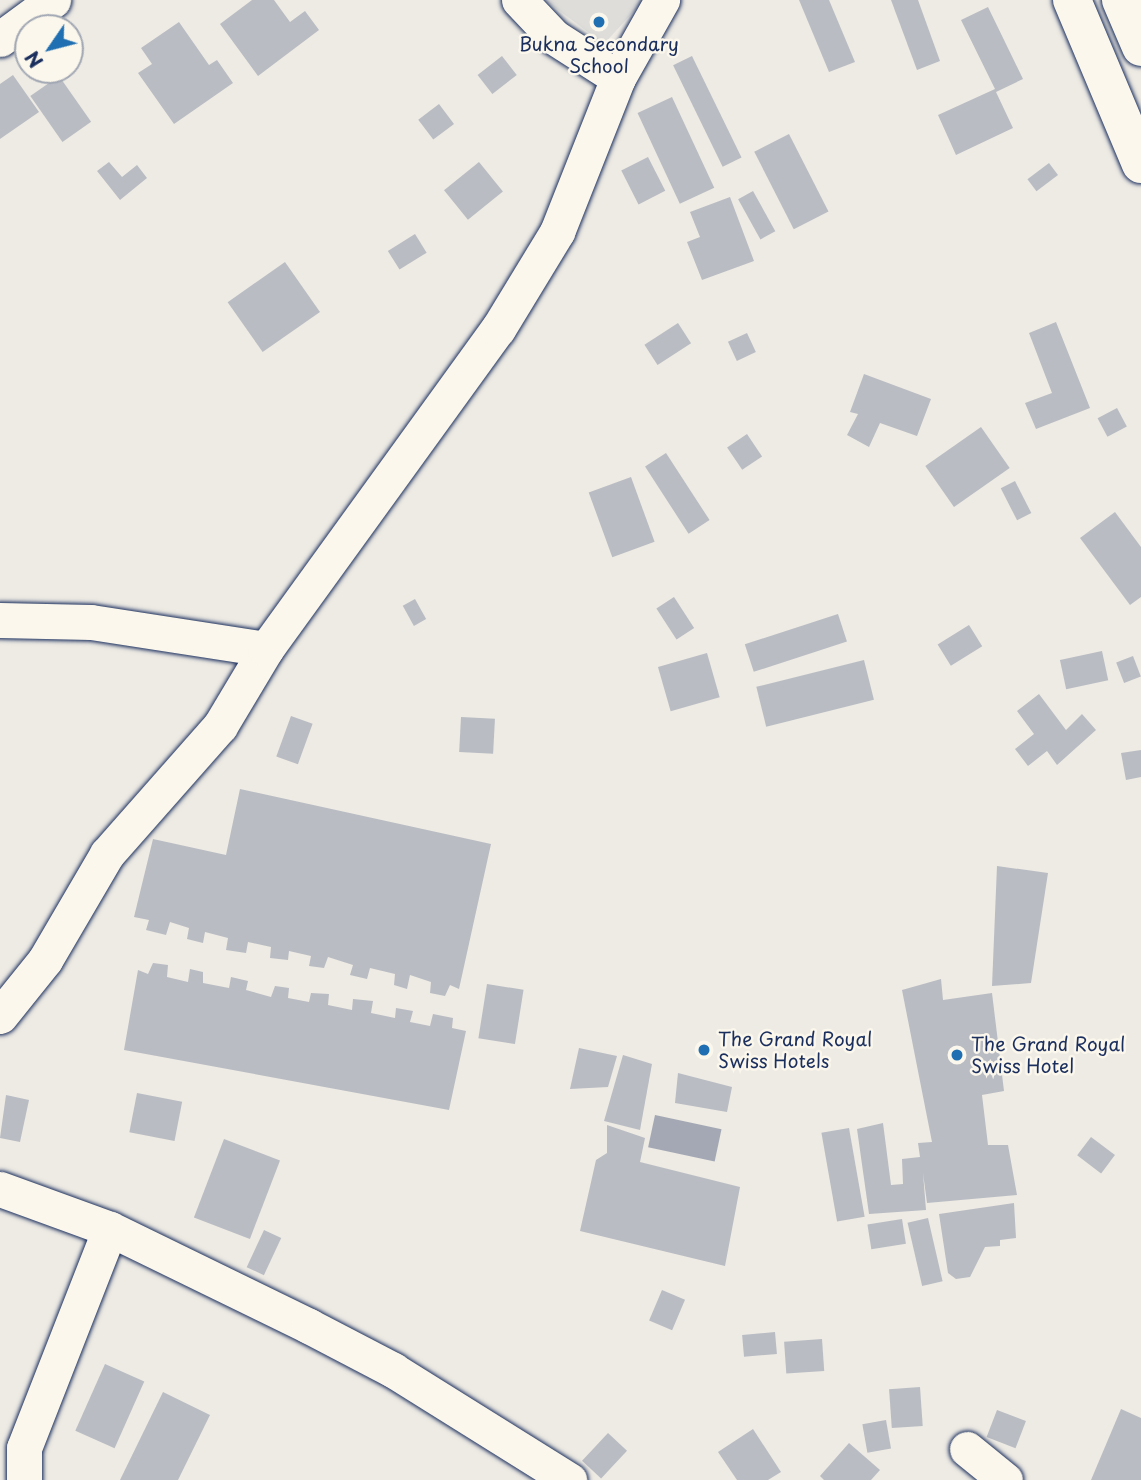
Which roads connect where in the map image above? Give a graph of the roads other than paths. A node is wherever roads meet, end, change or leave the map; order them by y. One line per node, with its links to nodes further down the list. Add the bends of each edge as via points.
1 (53, 0): 6 (street)
2 (519, 0): 8 (street, via 554,37)
3 (662, 0): 8 (street)
4 (1072, 0): 9 (highway)
5 (1121, 0): 7 (highway)
6 (0, 39)
7 (1141, 47)
8 (618, 78): 11 (street, via 557,232 511,307)
9 (1141, 164)
10 (0, 620): 11 (street, via 91,622)
11 (265, 649): 12 (street, via 220,726 107,854 46,960)
12 (0, 1016)
13 (0, 1189): 14 (street)
14 (110, 1229): 16 (street, via 24,1448); 17 (street, via 393,1370)
15 (967, 1450): 18 (street)
16 (24, 1480)
17 (569, 1480)
18 (1005, 1480)

